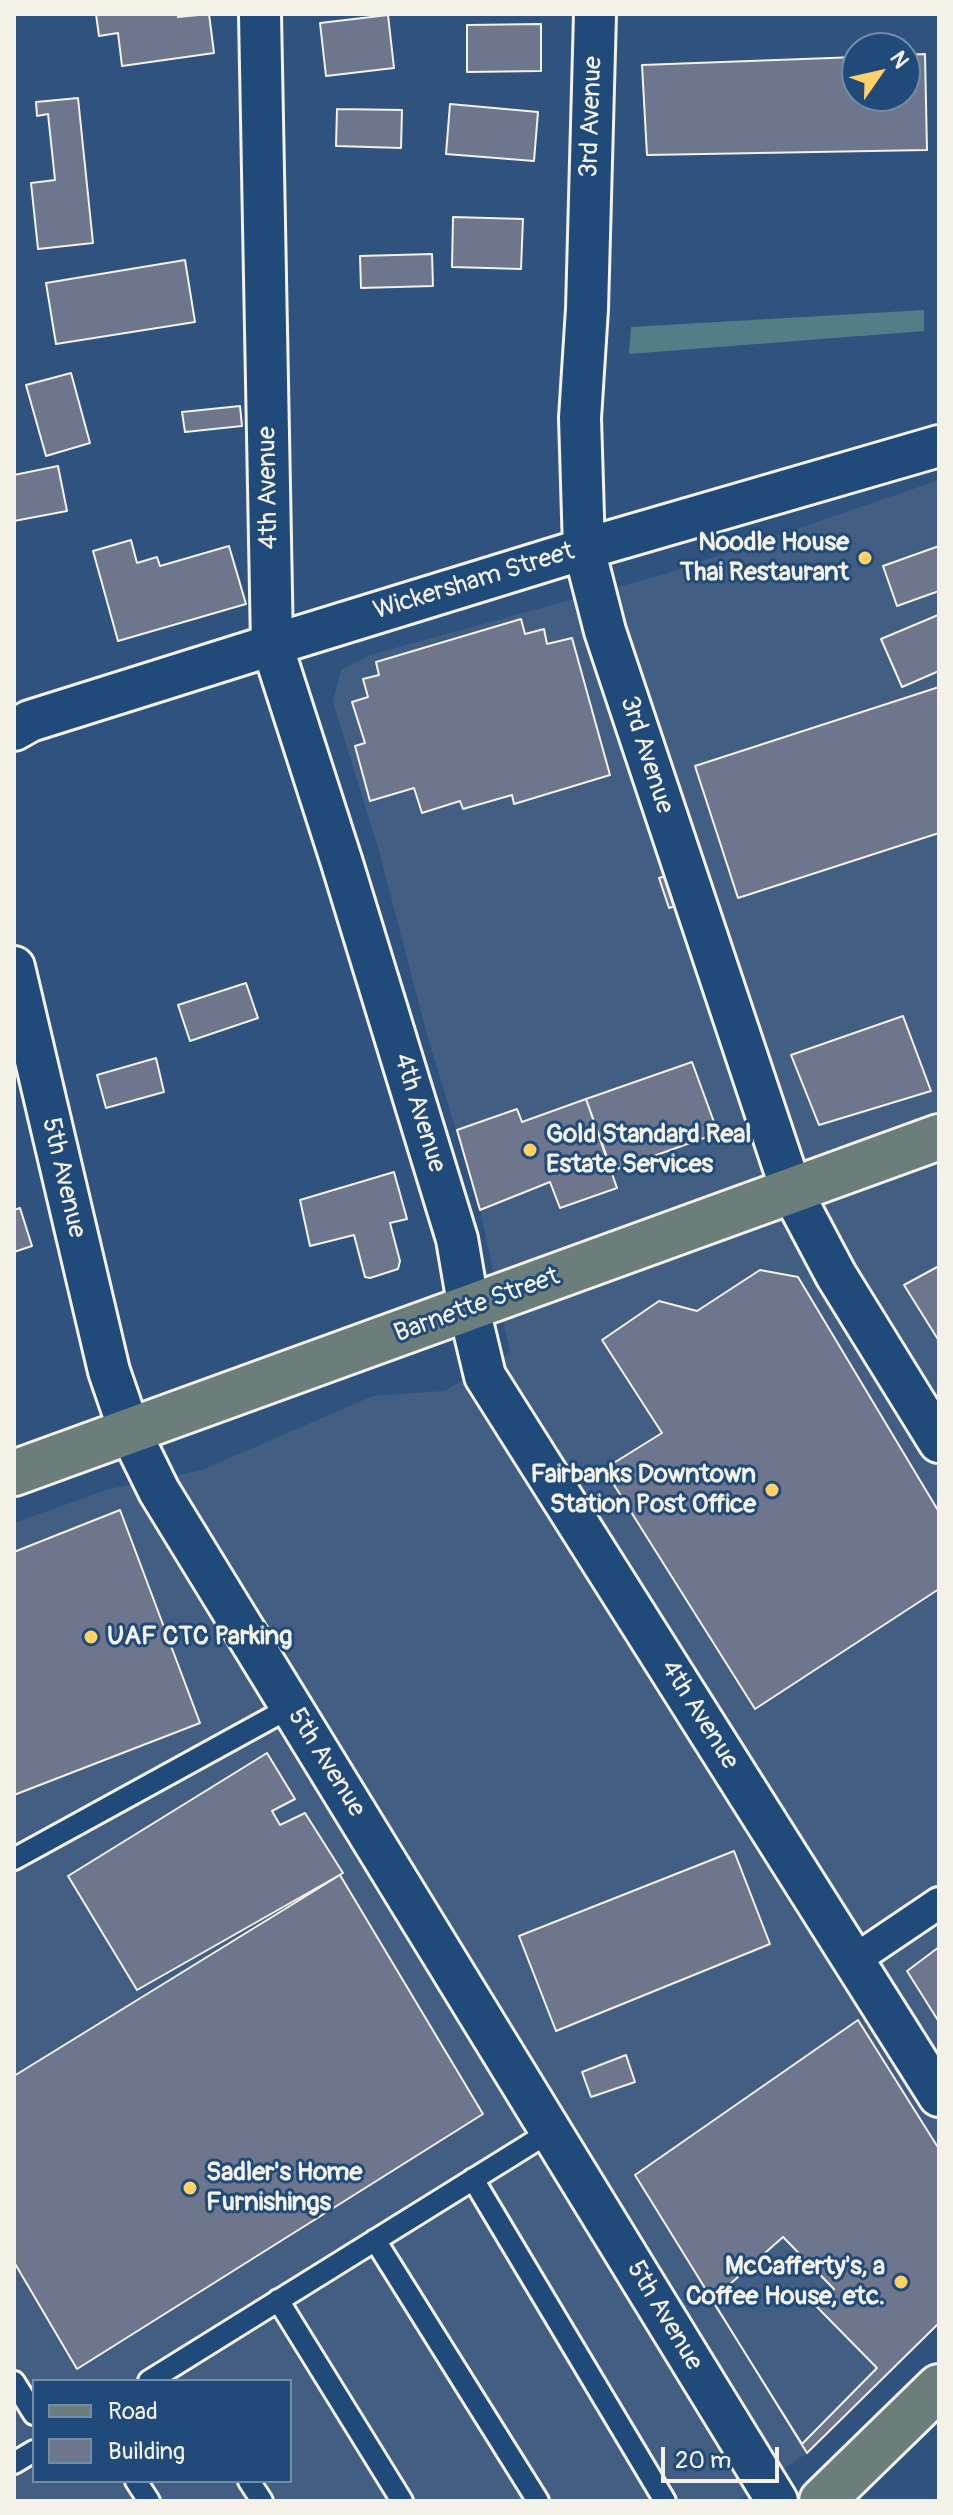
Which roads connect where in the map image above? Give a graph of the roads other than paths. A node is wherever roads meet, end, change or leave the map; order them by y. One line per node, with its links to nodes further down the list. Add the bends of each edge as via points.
1 (260, 14): 5 (street, 4th Avenue)
2 (595, 14): 4 (street, 3rd Avenue, via 580,418)
3 (939, 446): 4 (street, Wickersham Street)
4 (584, 549): 5 (street, Wickersham Street); 9 (street, 3rd Avenue, via 605,631)
5 (272, 645): 6 (street, Wickersham Street); 10 (street, 4th Avenue, via 457,1239)
6 (14, 730)
7 (14, 967): 11 (street, 5th Avenue, via 109,1371)
8 (939, 1137): 9 (main road, Barnette Street)
9 (792, 1192): 10 (main road, Barnette Street); 12 (street, 3rd Avenue, via 836,1275)
10 (469, 1309): 11 (main road, Barnette Street); 17 (street, 4th Avenue, via 485,1376)
11 (130, 1432): 13 (main road, Barnette Street); 14 (street, 5th Avenue, via 159,1491)
12 (939, 1442)
13 (14, 1473)
14 (291, 1707): 15 (lane); 19 (street, 5th Avenue)
15 (14, 1859)
16 (939, 1903): 17 (street)
17 (853, 1961): 18 (street, 4th Avenue)
18 (939, 2096)
19 (551, 2131): 20 (lane); 37 (street, 5th Avenue)
20 (473, 2179): 21 (lane); 36 (lane)
21 (375, 2240): 22 (lane); 35 (lane)
22 (278, 2300): 23 (lane); 34 (lane)
23 (179, 2373): 24 (lane)
24 (156, 2379)
25 (14, 2382): 27 (lane)
26 (939, 2387): 38 (main road)
27 (32, 2411)
28 (32, 2452): 29 (lane)
29 (14, 2463)
30 (137, 2483): 32 (lane)
31 (250, 2483): 33 (lane)
32 (149, 2501)
33 (262, 2501)
34 (402, 2501)
35 (538, 2501)
36 (665, 2501)
37 (777, 2501)
38 (822, 2501)

